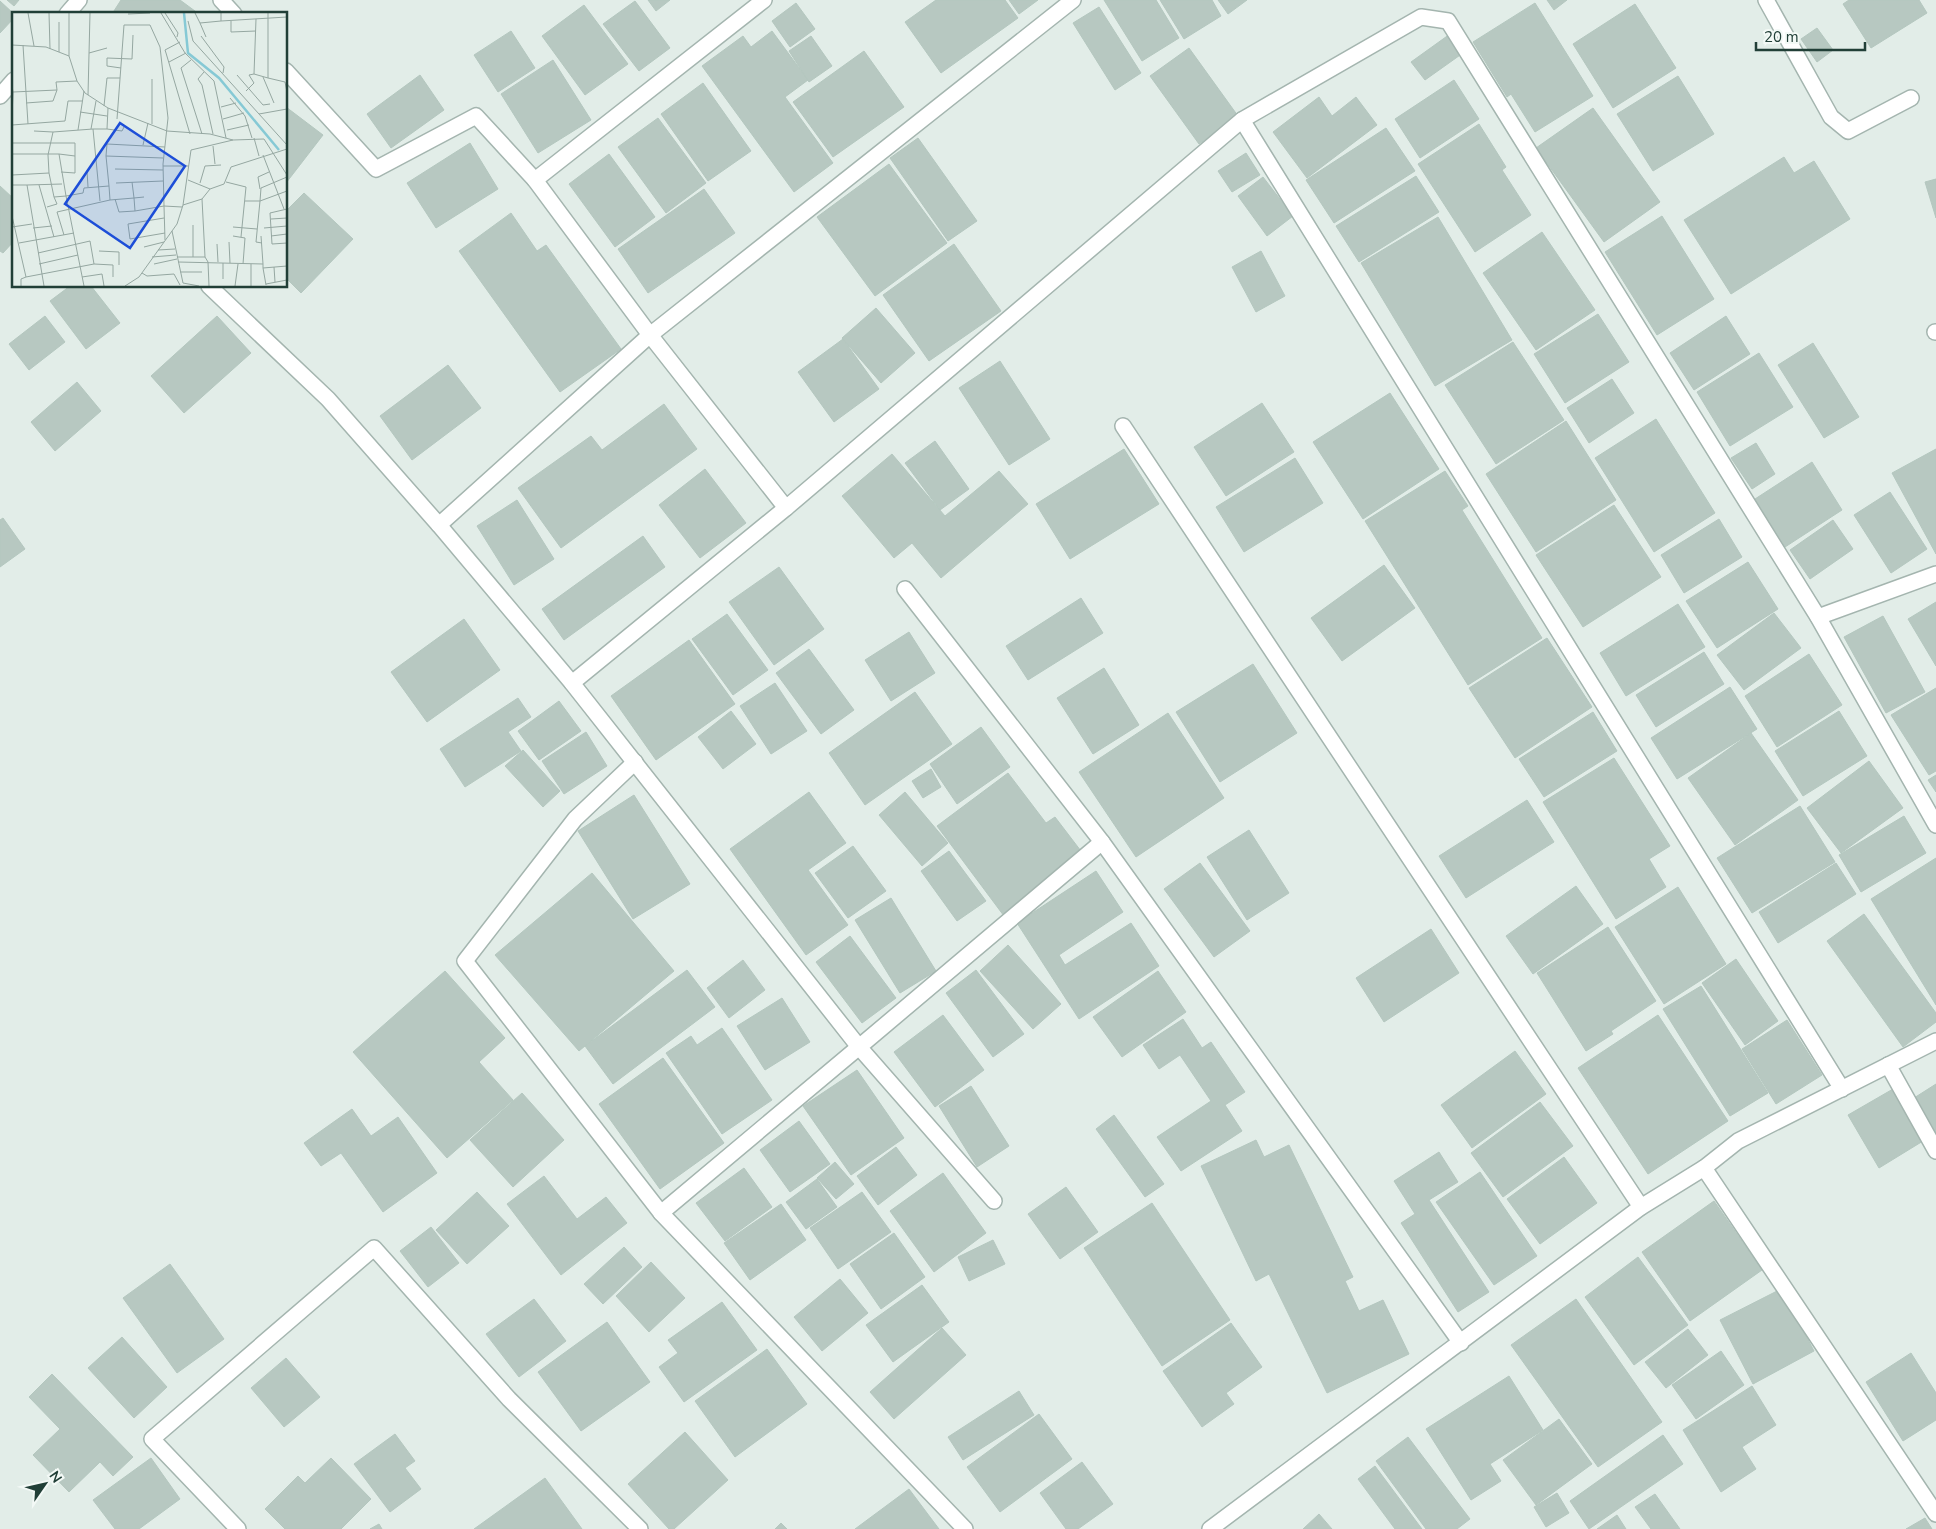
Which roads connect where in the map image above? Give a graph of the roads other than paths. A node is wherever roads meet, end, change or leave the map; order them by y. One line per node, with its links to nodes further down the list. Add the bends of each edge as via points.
1 (79, 0): 6 (street)
2 (221, 0): 7 (street)
3 (764, 0): 11 (street)
4 (1073, 0): 13 (street)
5 (1766, 0): 9 (street, via 1831,117 1848,131)
6 (70, 12)
7 (232, 12)
8 (288, 74): 11 (street, via 376,170 476,116)
9 (1911, 98)
10 (1242, 120): 15 (street); 19 (street, via 1421,17 1448,21); 27 (street)
11 (535, 180): 13 (street)
12 (211, 288): 16 (street, via 328,399)
13 (650, 334): 15 (street); 16 (street)
14 (1123, 426): 31 (street)
15 (786, 508): 20 (street)
16 (439, 525): 20 (street)
17 (1936, 574): 19 (street)
18 (905, 589): 23 (street)
19 (1818, 617): 22 (street)
20 (572, 683): 21 (street)
21 (636, 762): 25 (street); 32 (street, via 575,819 465,961)
22 (1936, 825)
23 (1102, 842): 25 (street); 33 (street)
24 (1936, 1041): 26 (street)
25 (859, 1047): 30 (street); 32 (street)
26 (1888, 1065): 27 (street); 28 (street)
27 (1842, 1088): 29 (street, via 1738,1140)
28 (1936, 1151)
29 (1704, 1168): 31 (street); 34 (street)
30 (994, 1201)
31 (1641, 1208): 33 (street)
32 (661, 1213): 37 (street)
33 (1461, 1343): 38 (street)
34 (1936, 1514)
35 (238, 1529): 36 (street, via 152,1439 374,1248 509,1399)
36 (640, 1529)
37 (965, 1529)
38 (1210, 1529)

